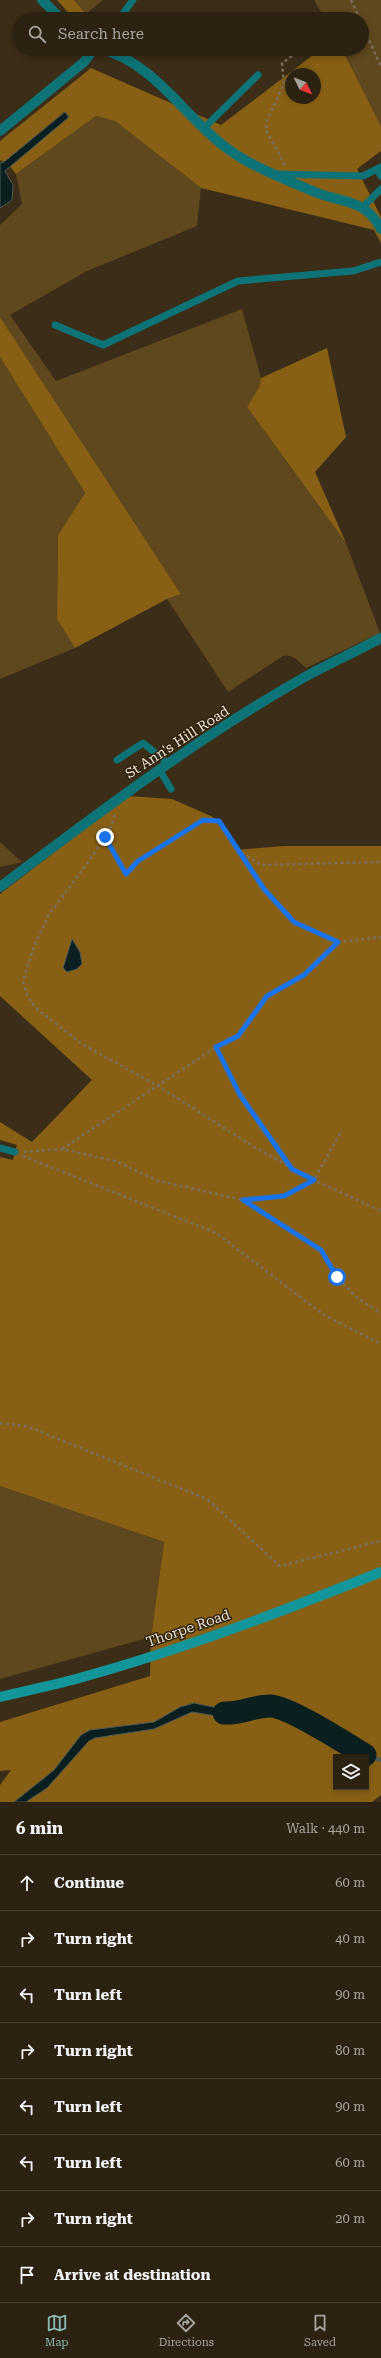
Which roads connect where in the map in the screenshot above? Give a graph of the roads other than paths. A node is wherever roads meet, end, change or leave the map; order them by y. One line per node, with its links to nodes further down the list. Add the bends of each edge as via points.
1 (42, 0): 3 (street)
2 (132, 0): 4 (lane)
3 (54, 12)
4 (124, 12)
5 (88, 56): 9 (street)
6 (122, 56): 8 (street, via 157,81)
7 (258, 76): 8 (lane)
8 (205, 127): 11 (street, via 228,149)
9 (0, 131)
10 (379, 168): 11 (lane, via 363,176); 12 (lane)
11 (276, 174): 14 (street, via 317,193 355,202)
12 (381, 176)
13 (381, 188): 14 (lane)
14 (363, 207): 15 (street)
15 (381, 229)
16 (381, 262): 17 (lane, via 353,271 238,281 103,345)
17 (55, 325)
18 (381, 638): 20 (street, St Ann's Hill Road, via 303,678)
19 (117, 760): 20 (lane, via 143,743)
20 (168, 763): 21 (street, St Ann's Hill Road)
21 (159, 769): 22 (lane); 23 (street, St Ann's Hill Road)
22 (171, 789)
23 (0, 887)
24 (0, 1148): 25 (lane)
25 (15, 1152)
26 (381, 1572): 27 (main road, Thorpe Road, via 281,1612 160,1653 82,1678)
27 (0, 1697)

